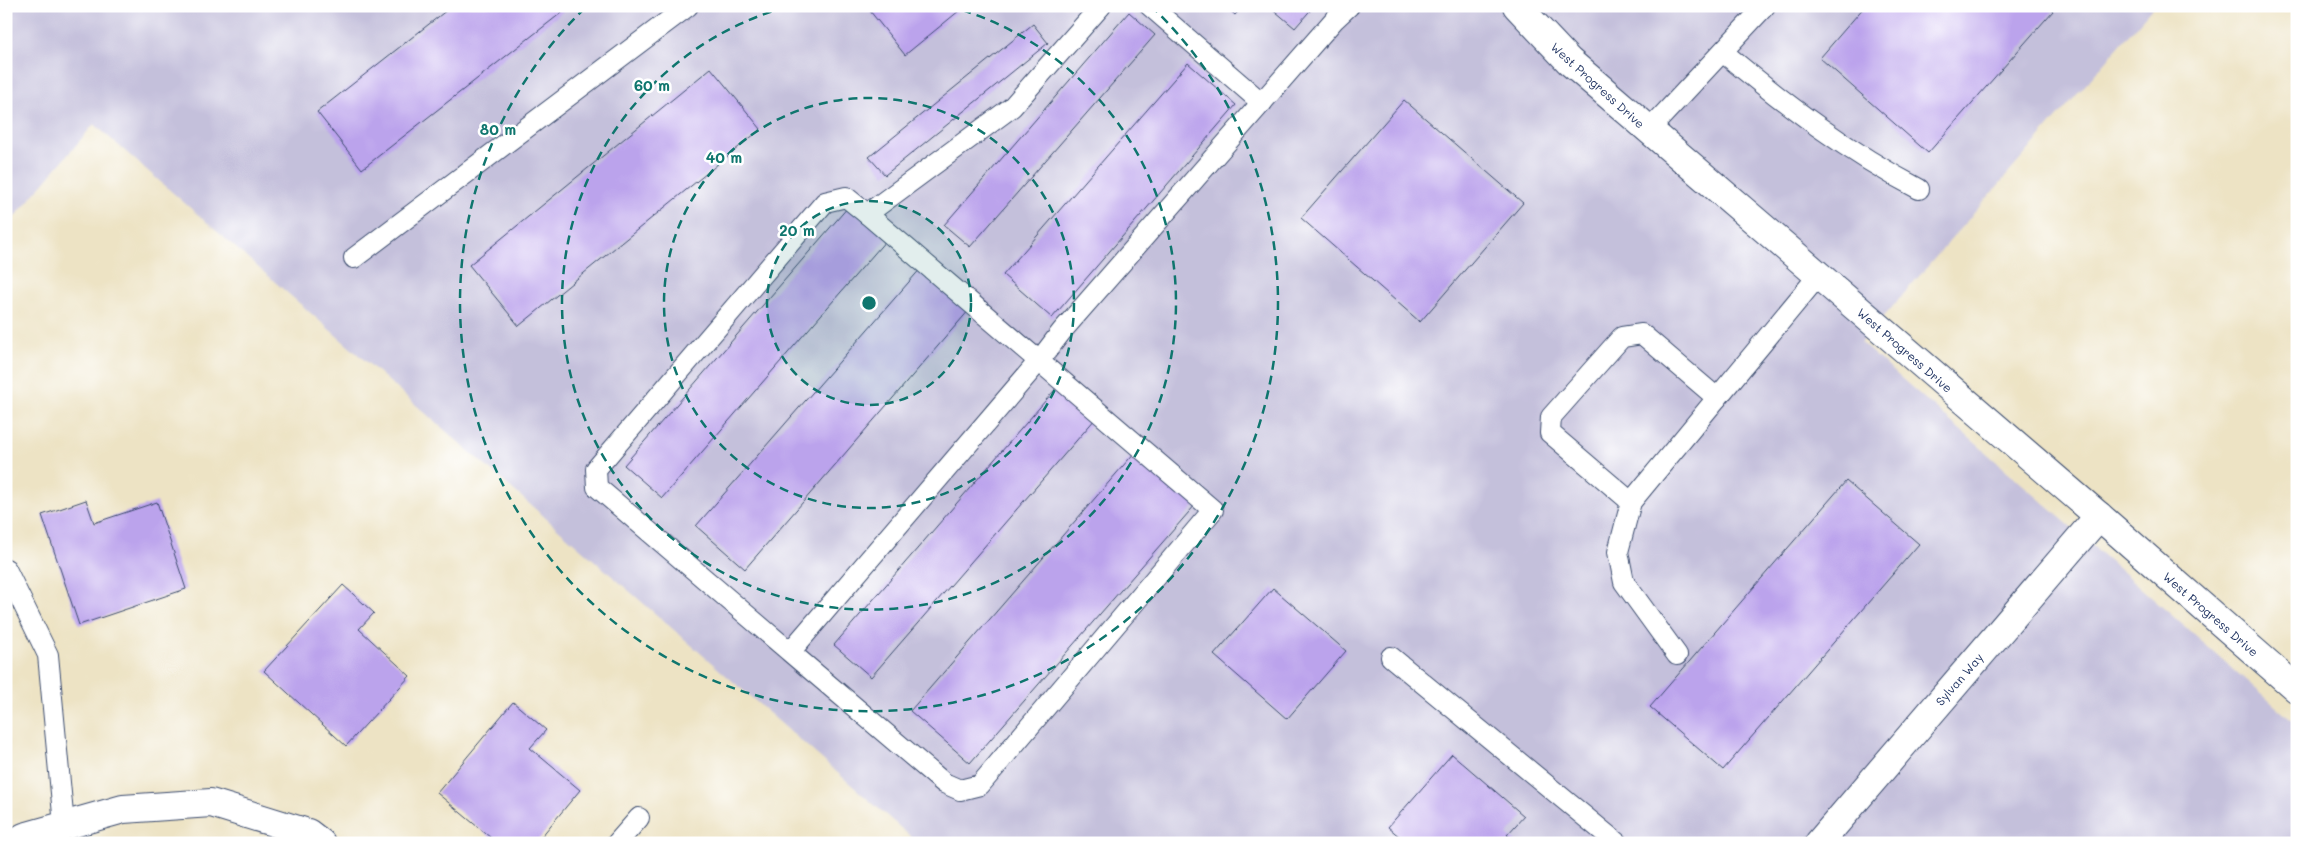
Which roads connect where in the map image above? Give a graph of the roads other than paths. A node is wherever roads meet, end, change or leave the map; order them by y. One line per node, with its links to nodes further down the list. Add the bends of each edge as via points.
1 (688, 6): 12 (lane)
2 (1101, 6): 11 (lane, via 1012,107)
3 (1150, 6): 8 (lane)
4 (1349, 6): 8 (lane)
5 (1516, 6): 9 (street, West Progress Drive, via 1569,61)
6 (1765, 6): 7 (lane)
7 (1724, 53): 9 (lane); 10 (lane, via 1827,133 1875,166)
8 (1262, 103): 14 (lane, via 1062,330)
9 (1649, 130): 13 (street, West Progress Drive)
10 (1919, 189)
11 (867, 214): 14 (lane); 19 (lane, via 846,197 825,202 596,469 597,487)
12 (354, 258)
13 (1818, 276): 15 (lane); 17 (street, West Progress Drive)
14 (1039, 361): 19 (lane); 19 (lane, via 1213,510 980,785 960,790 944,783)
15 (1717, 398): 16 (lane); 16 (lane, via 1642,334 1622,337 1551,417 1550,433)
16 (1631, 502): 20 (lane, via 1618,552 1624,582)
17 (2099, 516): 22 (street, West Progress Drive); 29 (street, Sylvan Way)
18 (6, 569): 24 (lane, via 48,655)
19 (790, 652)
20 (1677, 654)
21 (1391, 656): 28 (lane)
22 (2297, 689)
23 (639, 818): 27 (lane)
24 (64, 825): 25 (street); 26 (street, via 124,809 211,803 308,833)
25 (20, 840)
26 (321, 843)
27 (618, 843)
28 (1617, 843)
29 (1819, 843)

